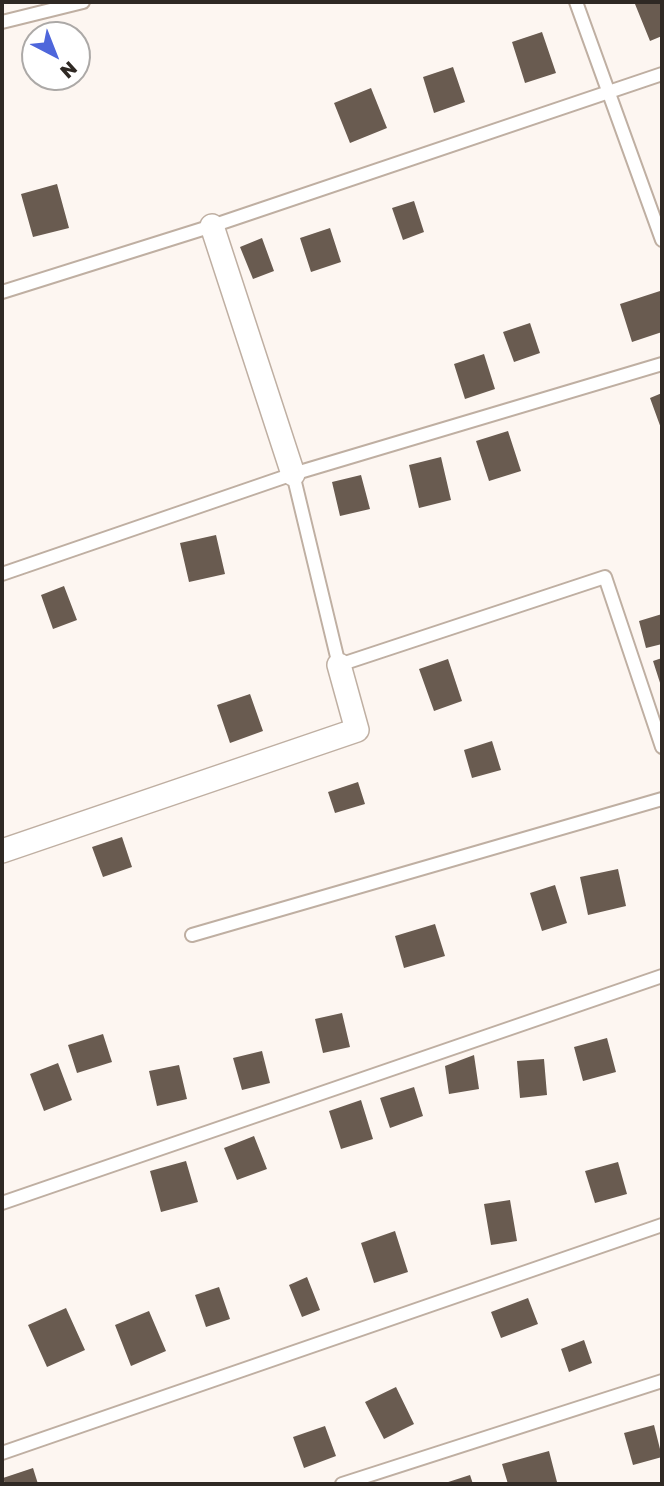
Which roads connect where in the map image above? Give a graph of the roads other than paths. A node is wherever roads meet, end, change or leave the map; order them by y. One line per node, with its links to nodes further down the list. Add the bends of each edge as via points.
1 (83, 2): 3 (lane)
2 (576, 2): 5 (lane)
3 (2, 22)
4 (662, 74): 5 (lane)
5 (610, 92): 6 (lane); 7 (lane)
6 (212, 226): 8 (lane); 10 (street)
7 (662, 240)
8 (2, 292)
9 (662, 364): 10 (lane)
10 (293, 474): 11 (lane); 12 (lane)
11 (2, 574)
12 (339, 665): 13 (lane, via 605,578); 15 (street, via 357,730)
13 (662, 747)
14 (662, 799): 16 (lane)
15 (2, 851)
16 (192, 935)
17 (662, 976): 18 (lane)
18 (2, 1203)
19 (662, 1224): 21 (lane)
20 (662, 1381): 22 (lane)
21 (2, 1453)
22 (342, 1484)

